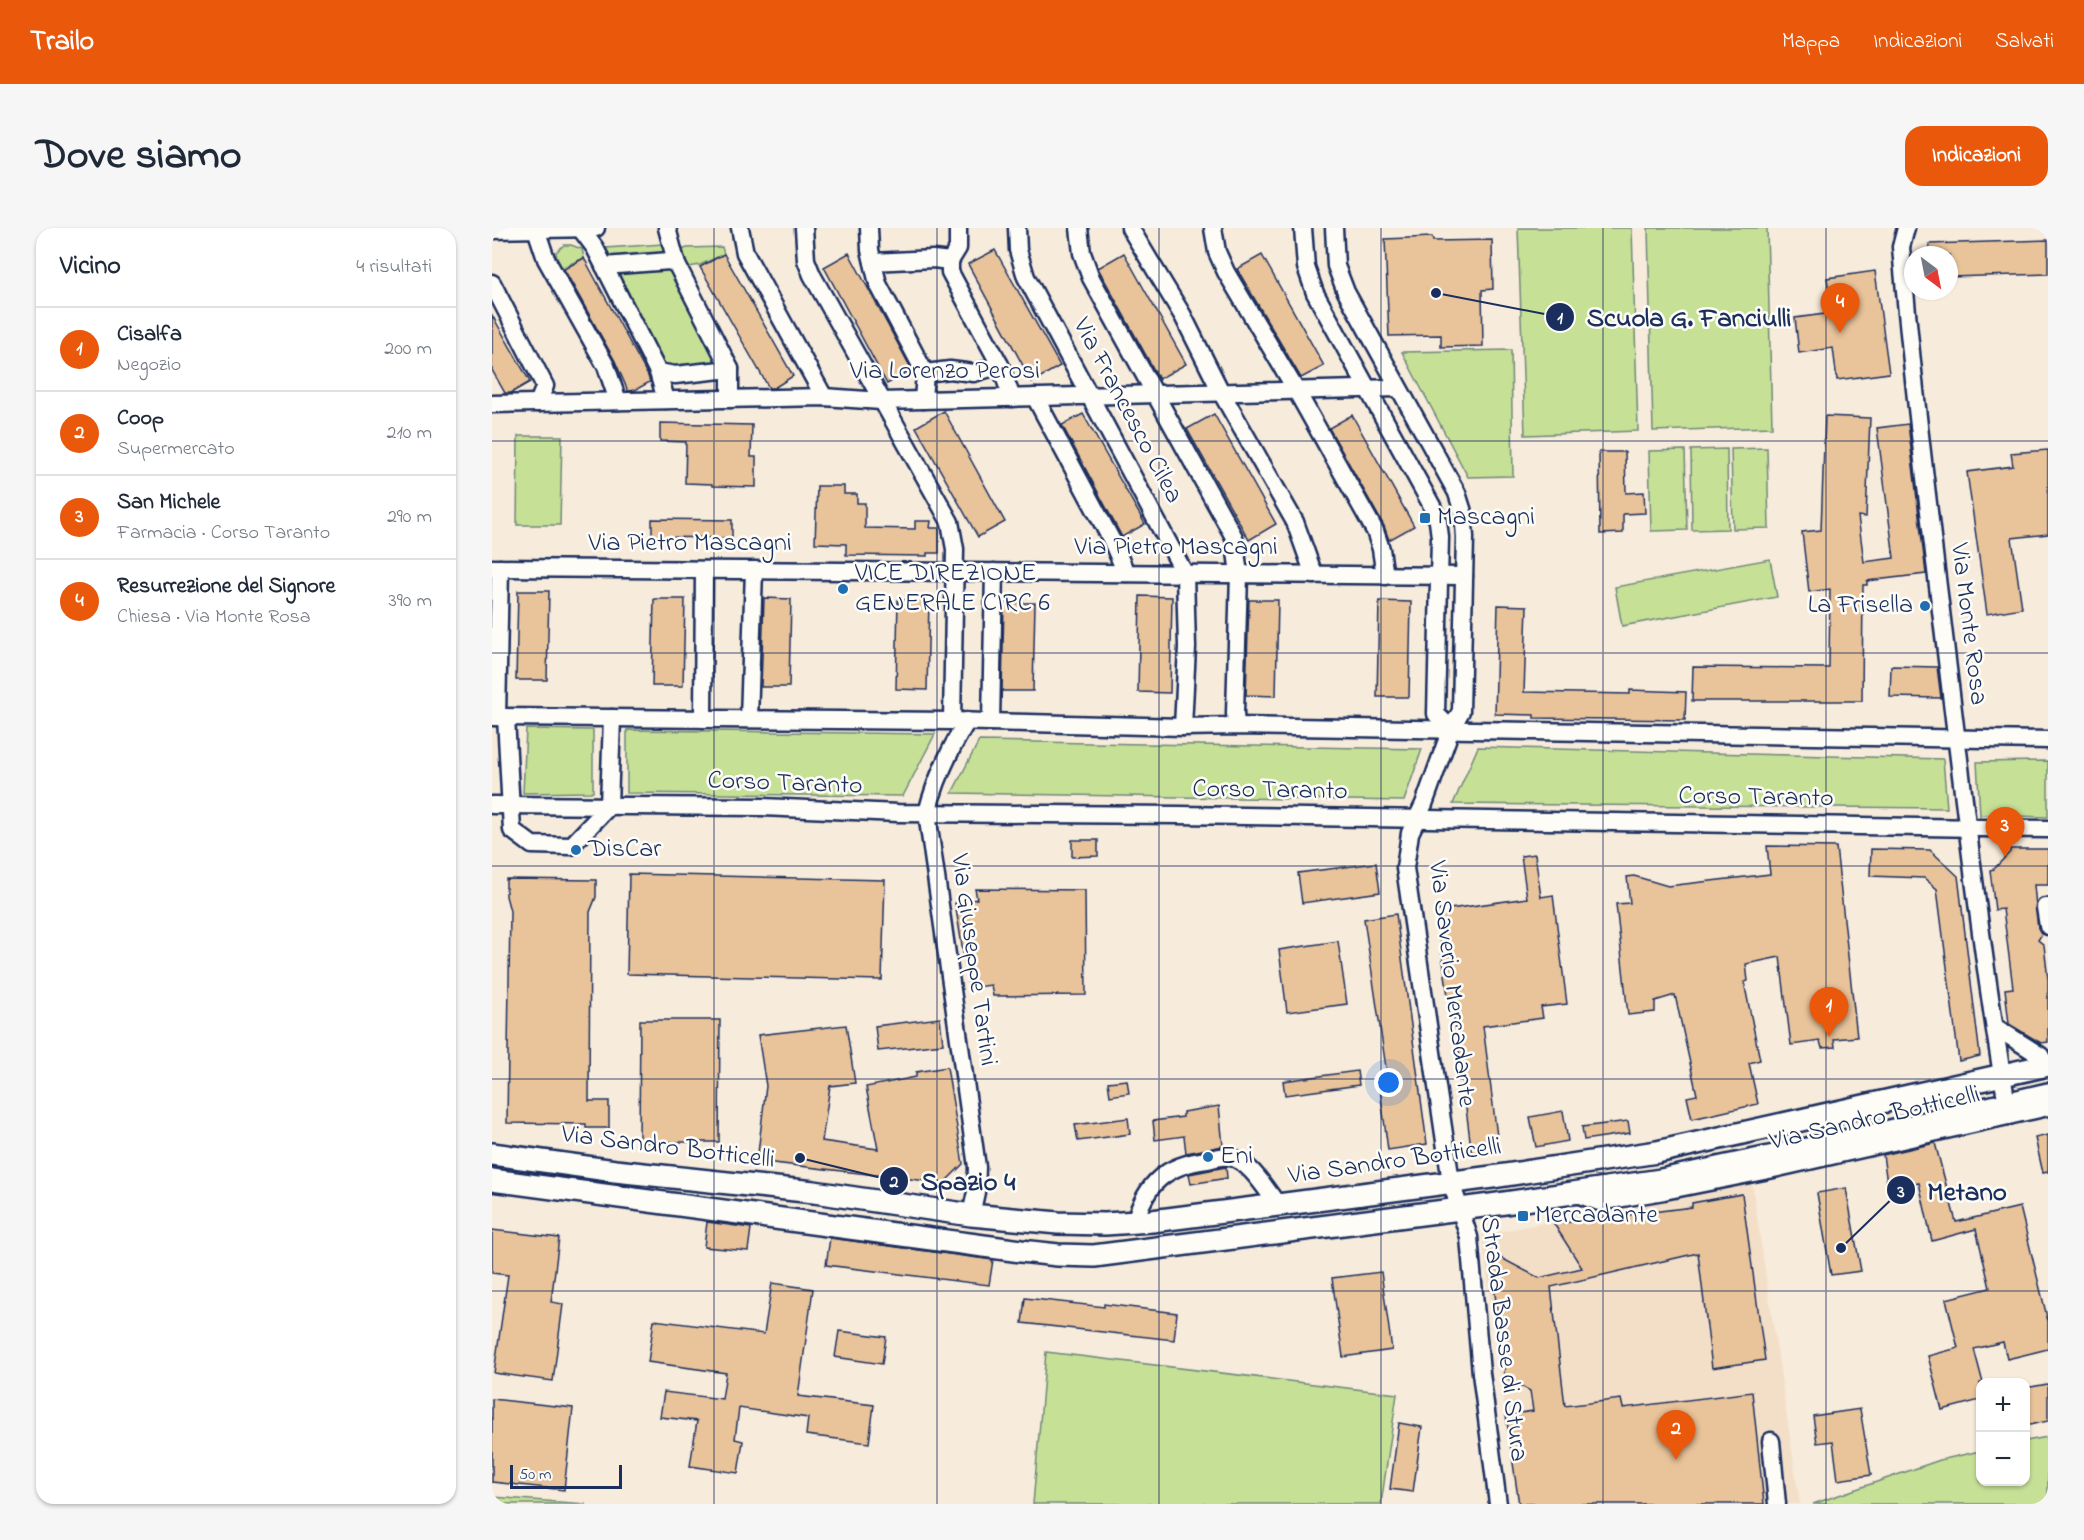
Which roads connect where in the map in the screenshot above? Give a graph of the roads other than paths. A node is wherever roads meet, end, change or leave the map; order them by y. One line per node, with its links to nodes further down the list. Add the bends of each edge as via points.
1 (580, 228): 2 (street); 15 (street); 20 (street)
2 (596, 228)
3 (667, 228): 19 (street)
4 (740, 228): 31 (street, via 746,253)
5 (804, 228): 37 (street, Via Giuseppe Tartini, via 809,268)
6 (869, 228): 18 (street)
7 (958, 228): 17 (street)
8 (1017, 228): 33 (street, Via Francesco Cilea, via 1026,277)
9 (1079, 228): 30 (street, Via Francesco Cilea, via 1091,278)
10 (1130, 228): 29 (street, via 1183,316)
11 (1213, 228): 28 (street, via 1223,266)
12 (1303, 228): 26 (street, via 1305,261 1313,289)
13 (1334, 228): 27 (street, Via Saverio Mercadante, via 1334,255 1340,278)
14 (1906, 228): 62 (street, Via Monte Rosa, via 1901,247 1912,373)
15 (536, 229): 16 (street); 36 (street, via 546,259 606,366)
16 (492, 230)
17 (954, 255): 18 (street, via 933,259); 22 (street, via 950,272)
18 (872, 256): 24 (street, via 878,284)
19 (675, 257): 20 (street, via 670,261); 23 (street)
20 (604, 266): 25 (street)
21 (492, 283): 38 (street, via 545,386)
22 (1000, 365): 24 (street, via 974,373 950,370); 34 (street)
23 (730, 369): 25 (street, via 675,375); 35 (street)
24 (924, 386): 34 (street, Via Lorenzo Perosi); 37 (street, Via Lorenzo Perosi)
25 (662, 387): 35 (street, Via Lorenzo Perosi); 36 (street, Via Lorenzo Perosi)
26 (1367, 388): 27 (street, Via Lorenzo Perosi); 28 (street, Via Lorenzo Perosi); 50 (street, via 1434,509 1440,533)
27 (1398, 388): 51 (street, Via Saverio Mercadante, via 1459,498 1465,531)
28 (1296, 390): 29 (street, Via Lorenzo Perosi); 49 (street, via 1375,531)
29 (1221, 392): 30 (street, Via Lorenzo Perosi); 48 (street, via 1295,522)
30 (1155, 393): 33 (street, Via Lorenzo Perosi); 47 (street, Via Francesco Cilea, via 1230,527)
31 (824, 397): 35 (street, Via Lorenzo Perosi); 37 (street, Via Lorenzo Perosi)
32 (1035, 397): 33 (street, Via Lorenzo Perosi); 34 (street, Via Lorenzo Perosi); 45 (street)
33 (1090, 397): 46 (street, Via Francesco Cilea)
34 (1012, 398)
35 (730, 399)
36 (618, 401): 38 (street, Via Lorenzo Perosi)
37 (881, 401): 43 (street, Via Giuseppe Tartini, via 950,522)
38 (538, 403): 39 (street, Via Lorenzo Perosi)
39 (492, 404)
40 (496, 568): 41 (street, Via Pietro Mascagni); 52 (street)
41 (704, 570): 42 (street, Via Pietro Mascagni); 55 (street)
42 (754, 570): 43 (street, Via Pietro Mascagni); 56 (street)
43 (954, 572): 44 (street, Via Pietro Mascagni); 57 (street, Via Giuseppe Tartini)
44 (994, 572): 45 (street, Via Pietro Mascagni); 58 (street)
45 (1126, 573): 46 (street, Via Pietro Mascagni)
46 (1185, 574): 47 (street, Via Pietro Mascagni); 60 (street, Via Francesco Cilea)
47 (1239, 574): 48 (street, Via Pietro Mascagni); 59 (street, Via Francesco Cilea)
48 (1314, 575): 49 (street, Via Pietro Mascagni)
49 (1385, 576): 50 (street, Via Pietro Mascagni)
50 (1440, 576): 51 (street, Via Pietro Mascagni); 61 (street, via 1436,714)
51 (1464, 576): 61 (street, Via Saverio Mercadante, via 1461,711)
52 (495, 691): 53 (street)
53 (498, 717): 54 (street); 65 (street)
54 (612, 718): 55 (street); 66 (street)
55 (703, 719): 56 (street)
56 (749, 719): 57 (street)
57 (959, 721): 58 (street); 67 (street, Via Giuseppe Tartini, via 956,740)
58 (991, 722): 60 (street)
59 (1236, 726): 60 (street); 61 (street)
60 (1183, 727)
61 (1451, 729): 62 (street); 68 (street, Via Saverio Mercadante)
62 (1957, 739): 63 (street); 69 (street, Via Monte Rosa)
63 (2048, 740)
64 (492, 805): 65 (street, Corso Taranto)
65 (510, 805): 66 (street, Corso Taranto); 66 (street, via 512,830 532,845 571,846)
66 (609, 806): 67 (street, Corso Taranto)
67 (927, 813): 68 (street, Corso Taranto); 84 (street, Via Giuseppe Tartini, via 977,1167)
68 (1416, 818): 69 (street, Corso Taranto); 81 (street, Via Saverio Mercadante, via 1405,867)
69 (1968, 827): 70 (street, Corso Taranto); 73 (street, Via Monte Rosa)
70 (2048, 829)
71 (2048, 907): 72 (street)
72 (2048, 926)
73 (1995, 1027): 74 (street); 75 (street, Via Monte Rosa)
74 (2046, 1059): 75 (main road, Via Sandro Botticelli)
75 (2002, 1070): 78 (street, Via Monte Rosa); 81 (main road, Via Sandro Botticelli, via 1657,1152)
76 (2048, 1094): 78 (main road, Via Sandro Botticelli)
77 (2048, 1107): 78 (street, Via Sandro Botticelli)
78 (2008, 1110): 83 (main road, Via Sandro Botticelli, via 1661,1180)
79 (492, 1154): 84 (main road, Via Sandro Botticelli)
80 (492, 1180): 83 (main road, Via Sandro Botticelli, via 1077,1256)
81 (1451, 1182): 82 (main road, Via Sandro Botticelli); 83 (street, Strada Basse di Stura)
82 (1278, 1205): 85 (main road, Via Sandro Botticelli); 85 (street, via 1252,1170 1230,1156 1198,1161 1167,1172 1140,1204)
83 (1461, 1208): 87 (street, Strada Basse di Stura, via 1469,1237)
84 (971, 1215): 85 (main road, Via Sandro Botticelli, via 1074,1224)
85 (1135, 1222)
86 (1771, 1441): 88 (street)
87 (1498, 1504)
88 (1777, 1504)

